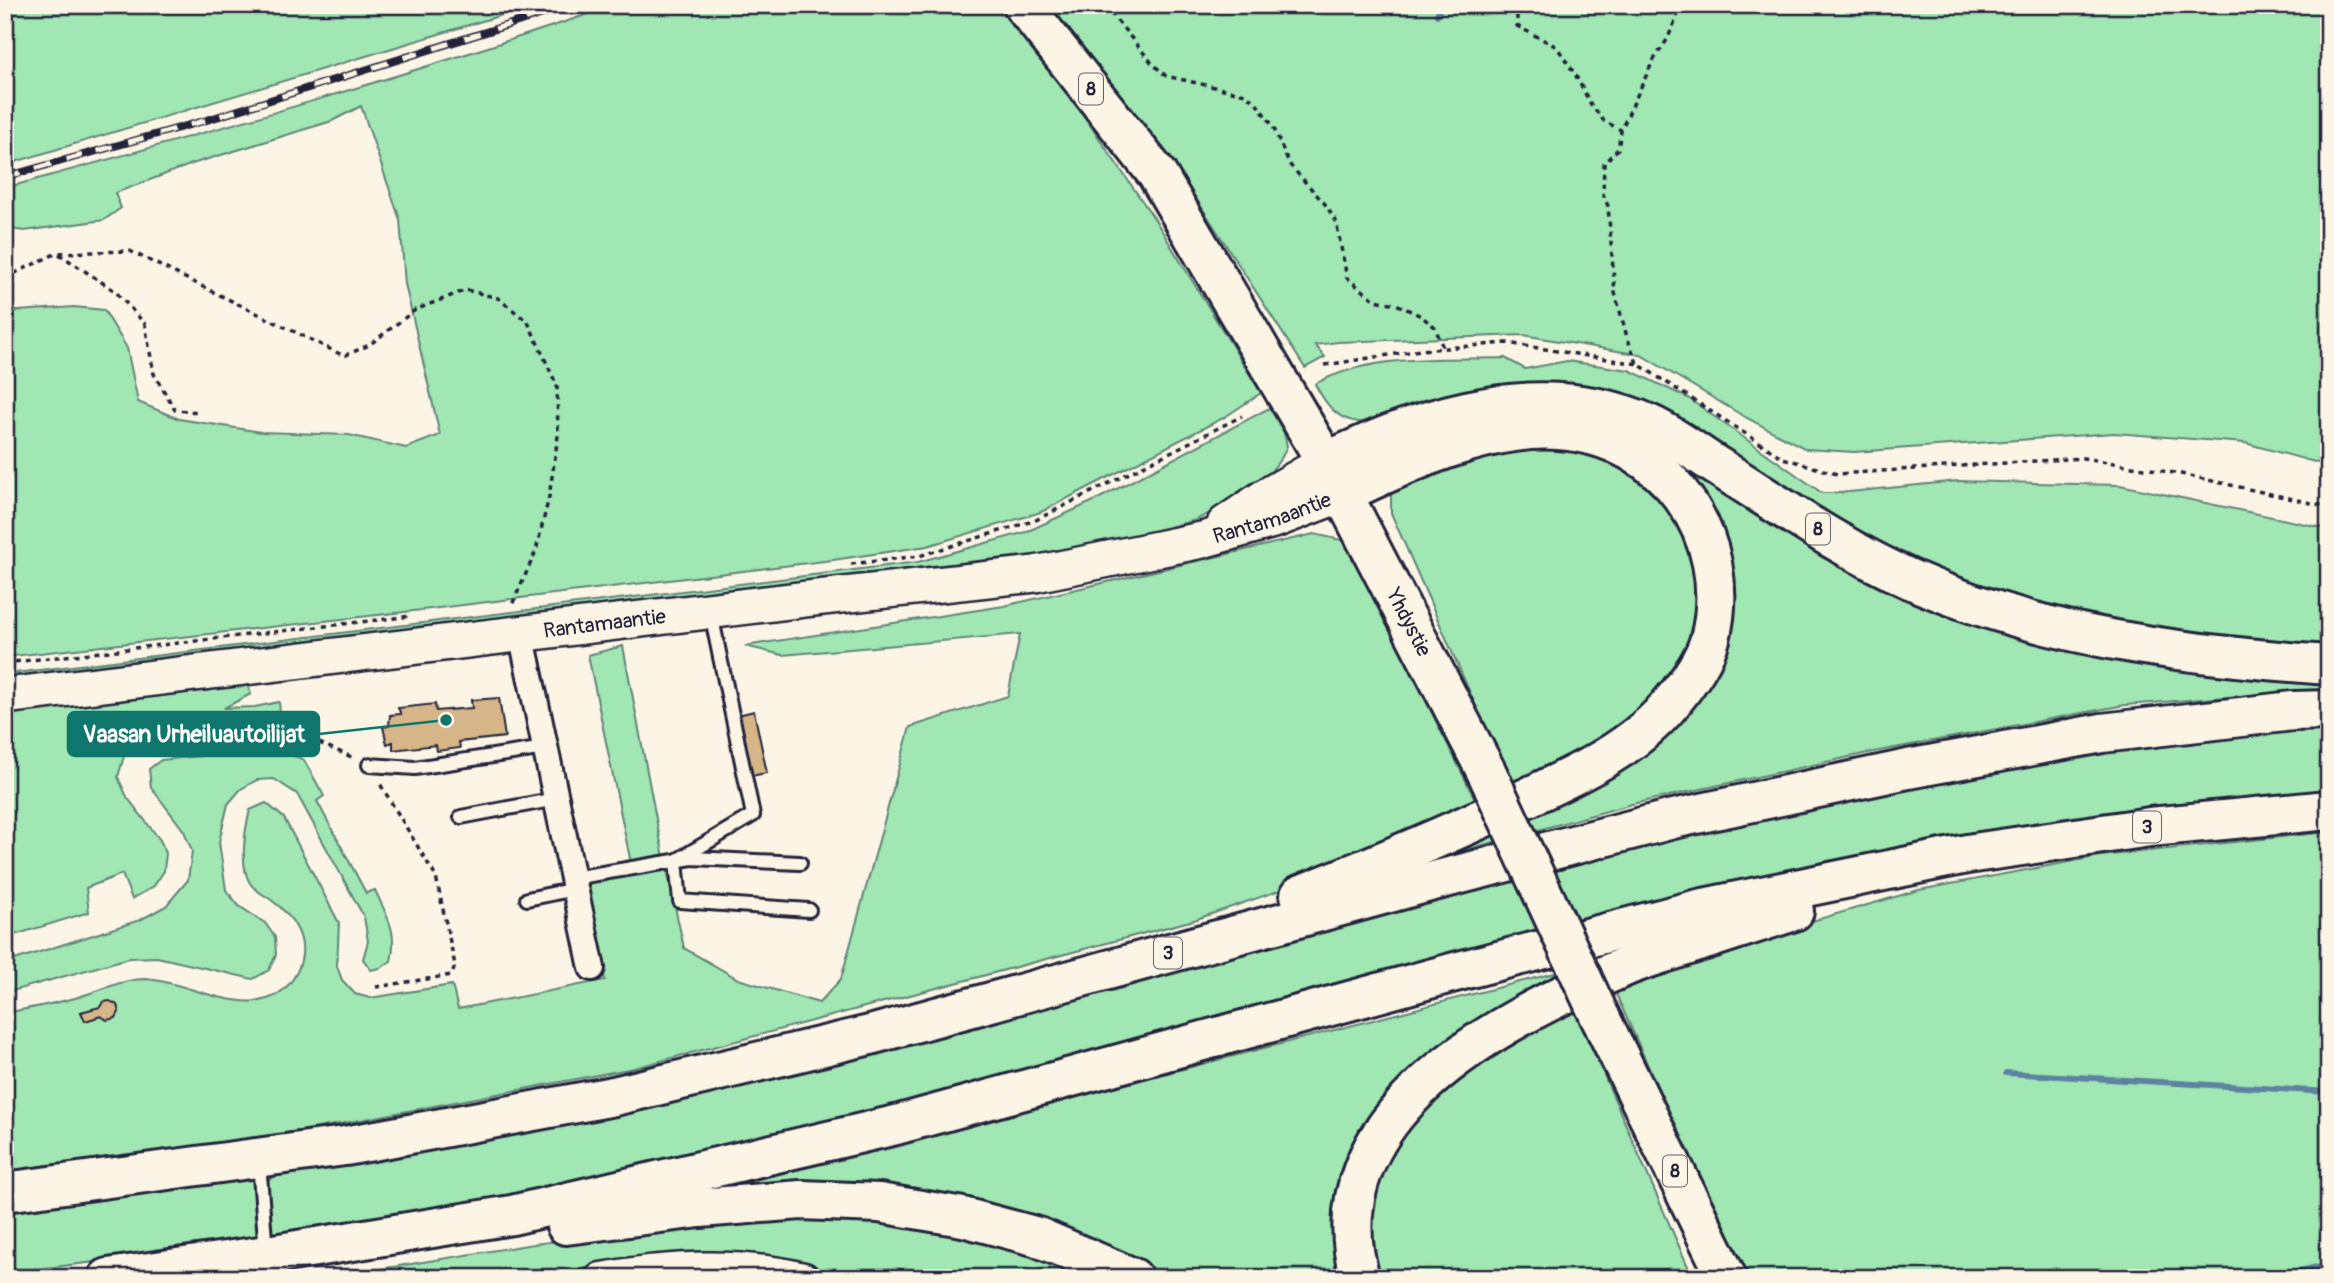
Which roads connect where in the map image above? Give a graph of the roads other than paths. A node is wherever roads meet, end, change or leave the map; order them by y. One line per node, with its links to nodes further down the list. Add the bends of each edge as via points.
1 (1023, 5): 2 (highway, Yhdystie / 8, via 1157,174)
2 (1334, 478): 3 (main road, Rantamaantie, via 1277,519 1202,540 1035,574); 5 (highway, 8, via 1376,438 1459,412 1507,403 1563,401 1612,410 1653,426 1857,554 1972,604 2050,627 2173,649); 19 (highway, via 1393,470 1442,450 1514,432 1558,430 1628,449 1657,467 1700,523 1714,583 1709,641 1671,704 1641,733 1582,772 1417,849 1295,897); 30 (highway, Yhdystie / 8, bridge, via 1487,773)
3 (710, 610): 4 (main road, Rantamaantie); 14 (lane, via 753,815)
4 (514, 612): 6 (main road, Rantamaantie); 8 (street)
5 (2329, 665)
6 (5, 696)
7 (2329, 709): 19 (highway, 3, via 2102,733 1908,768 1673,819)
8 (545, 748): 9 (lane, via 415,768); 10 (street)
9 (369, 765)
10 (556, 799): 12 (lane); 16 (street)
11 (2329, 810): 13 (highway, 3, via 2150,827)
12 (461, 817)
13 (1967, 854): 23 (highway, 3, via 1703,908 896,1125); 29 (highway, via 1624,967 1493,1033 1442,1068 1411,1095 1370,1154 1356,1192 1351,1229)
14 (676, 860): 15 (lane); 16 (lane); 18 (lane, via 680,901)
15 (800, 863)
16 (574, 884): 17 (lane); 20 (street)
17 (527, 899)
18 (809, 910)
19 (1233, 935): 21 (highway, 3, via 870,1035 614,1096)
20 (592, 968)
21 (259, 1158): 22 (highway, 3); 24 (lane)
22 (5, 1192)
23 (512, 1215): 24 (highway, 3); 28 (highway, via 567,1225 801,1200 879,1203 962,1217 1038,1237)
24 (267, 1255): 25 (highway, 3)
25 (108, 1278)
26 (601, 1278): 27 (street, via 687,1266)
27 (804, 1278)
28 (1133, 1278)
29 (1360, 1278)
30 (1727, 1278)

